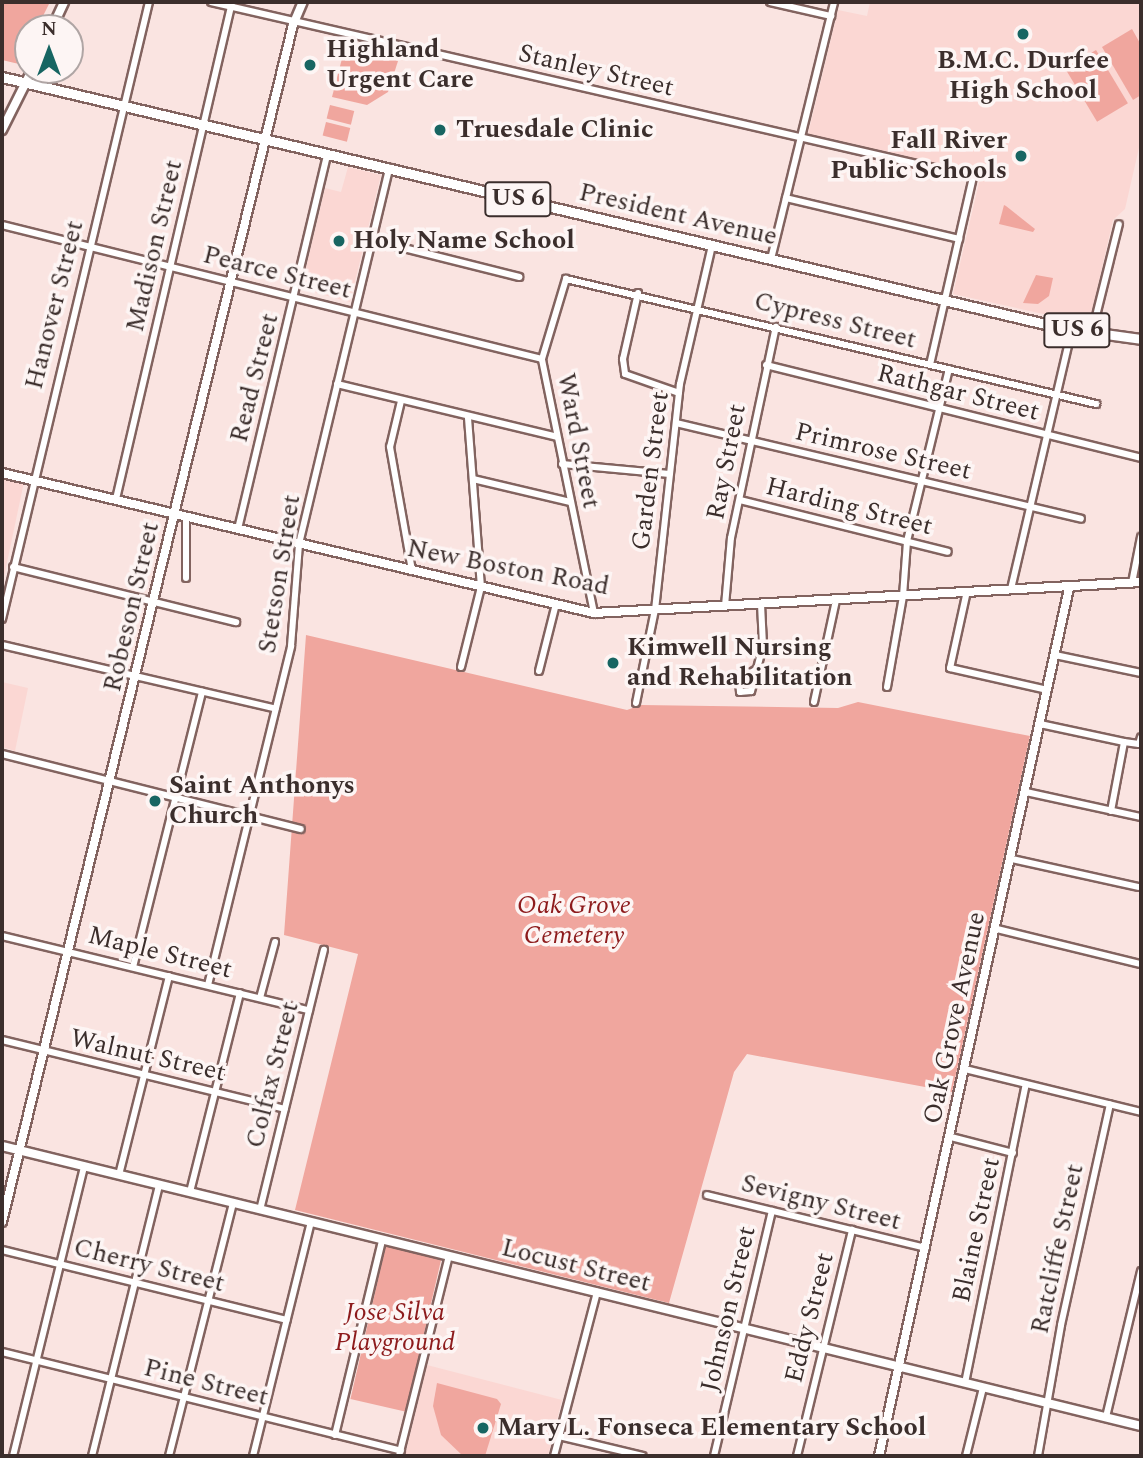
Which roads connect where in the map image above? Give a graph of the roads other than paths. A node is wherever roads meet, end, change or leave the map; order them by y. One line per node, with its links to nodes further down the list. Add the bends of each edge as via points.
1 (149, 2): 11 (street, Hanover Street)
2 (211, 2): 6 (street, Stanley Street)
3 (303, 2): 8 (street, Robeson Street)
4 (769, 2): 7 (street)
5 (834, 2): 7 (street)
6 (231, 4): 8 (street, Stanley Street); 12 (street, Madison Street)
7 (831, 16): 14 (street)
8 (295, 20): 14 (street, Stanley Street); 15 (street, Robeson Street)
9 (25, 84): 13 (street)
10 (30, 84): 11 (main road, President Avenue / US 6)
11 (124, 107): 12 (main road, President Avenue / US 6); 24 (street, Hanover Street)
12 (204, 126): 15 (main road, President Avenue / US 6); 26 (street, Madison Street)
13 (2, 130)
14 (800, 138): 18 (street); 21 (street, Stanley Street, via 973,177)
15 (265, 139): 16 (main road, President Avenue / US 6); 29 (street, Robeson Street)
16 (327, 153): 17 (main road, President Avenue / US 6); 31 (street, Read Street)
17 (388, 168): 22 (street, Stetson Street); 23 (main road, President Avenue / US 6)
18 (786, 198): 21 (street); 25 (street)
19 (1119, 224): 37 (street)
20 (2, 225): 24 (street, Pearce Street)
21 (959, 239): 32 (street)
22 (372, 240): 27 (street); 34 (street, Stetson Street)
23 (712, 245): 25 (main road, President Avenue / US 6); 33 (street, Garden Street)
24 (89, 246): 26 (street, Pearce Street); 58 (street, Hanover Street)
25 (771, 259): 32 (main road, President Avenue / US 6)
26 (170, 266): 29 (street, Pearce Street); 61 (street, Madison Street)
27 (519, 276)
28 (566, 279): 30 (street, Cypress Street); 39 (street, Ward Street)
29 (231, 281): 31 (street, Pearce Street); 65 (street, Robeson Street)
30 (638, 293): 33 (street, Cypress Street); 44 (street, via 623,359 625,374)
31 (295, 296): 34 (street, Pearce Street); 68 (street, Read Street)
32 (943, 299): 36 (main road, President Avenue / US 6); 40 (street)
33 (698, 308): 35 (street, Cypress Street); 44 (street, Garden Street)
34 (355, 312): 39 (street, Pearce Street); 43 (street, Stetson Street)
35 (776, 327): 40 (street, Cypress Street); 41 (street, Ray Street)
36 (1072, 329): 37 (main road, President Avenue / US 6); 45 (street)
37 (1092, 332): 38 (main road, President Avenue / US 6)
38 (1141, 341)
39 (542, 359): 52 (street, Ward Street)
40 (930, 364): 42 (street, Cypress Street)
41 (766, 365): 48 (street, Rathgar Street); 53 (street, Ray Street)
42 (949, 369): 45 (street, Cypress Street); 48 (street)
43 (337, 384): 46 (street); 71 (street, Stetson Street)
44 (679, 393): 50 (street, Garden Street)
45 (1056, 395): 47 (street, Cypress Street); 51 (street)
46 (401, 401): 49 (street); 74 (street, via 390,447)
47 (1096, 404)
48 (940, 408): 51 (street, Rathgar Street); 60 (street)
49 (468, 417): 52 (street); 59 (street)
50 (676, 423): 53 (street, Primrose Street); 57 (street, Garden Street)
51 (1047, 435): 54 (street, Rathgar Street); 64 (street)
52 (557, 438): 55 (street, Ward Street)
53 (750, 440): 60 (street, Primrose Street); 62 (street, Ray Street)
54 (1141, 458)
55 (562, 464): 57 (street); 63 (street, Ward Street)
56 (2, 473): 58 (street, New Boston Road)
57 (670, 474): 87 (street, Garden Street)
58 (32, 479): 61 (street, New Boston Road); 73 (street, Hanover Street)
59 (473, 479): 63 (street); 77 (street)
60 (921, 481): 64 (street, Primrose Street); 70 (street)
61 (116, 499): 65 (street, New Boston Road)
62 (740, 500): 70 (street, Harding Street); 86 (street, Ray Street, via 731,538)
63 (570, 502): 88 (street, Ward Street)
64 (1029, 507): 67 (street, Primrose Street); 79 (street)
65 (176, 513): 66 (street, New Boston Road); 83 (street, Robeson Street)
66 (186, 516): 68 (street, New Boston Road); 75 (street)
67 (1081, 519)
68 (238, 529): 71 (street, New Boston Road)
69 (1141, 537): 76 (street)
70 (907, 541): 72 (street, Harding Street); 81 (street)
71 (299, 544): 74 (street, New Boston Road); 103 (street, Stetson Street, via 293,630)
72 (948, 552)
73 (13, 567): 83 (street); 89 (street, Hanover Street)
74 (412, 571): 77 (street, New Boston Road)
75 (186, 578)
76 (1137, 583): 78 (street, New Boston Road)
77 (481, 587): 84 (street, New Boston Road); 93 (street)
78 (1069, 587): 79 (street, New Boston Road); 92 (street, Oak Grove Avenue)
79 (1011, 589): 80 (street, New Boston Road)
80 (967, 592): 81 (street, New Boston Road); 99 (street, via 950,667)
81 (903, 596): 82 (street, New Boston Road); 98 (street)
82 (836, 600): 85 (street, New Boston Road); 101 (street)
83 (155, 601): 90 (street); 97 (street, Robeson Street)
84 (556, 604): 88 (street, New Boston Road); 95 (street)
85 (761, 604): 86 (street, New Boston Road); 94 (street, via 763,645)
86 (725, 606): 87 (street, New Boston Road)
87 (655, 610): 88 (street, New Boston Road); 102 (street, Garden Street)
88 (594, 612)
89 (2, 619)
90 (236, 622)
91 (2, 645): 97 (street)
92 (1055, 655): 96 (street); 99 (street, Oak Grove Avenue)
93 (461, 667)
94 (757, 669)
95 (539, 671)
96 (1141, 674)
97 (137, 678): 100 (street); 108 (street, Robeson Street)
98 (887, 687)
99 (1048, 690): 104 (street, Oak Grove Avenue)
100 (202, 692): 103 (street); 110 (street)
101 (814, 702)
102 (636, 703)
103 (276, 709): 112 (street, Stetson Street)
104 (1040, 724): 106 (street); 109 (street, Oak Grove Avenue)
105 (1141, 737): 106 (street, via 1139,744)
106 (1124, 742): 111 (street)
107 (2, 754): 108 (street)
108 (111, 781): 110 (street); 120 (street, Robeson Street)
109 (1026, 792): 111 (street); 115 (street, Oak Grove Avenue)
110 (176, 798): 112 (street); 123 (street)
111 (1111, 811): 113 (street)
112 (250, 815): 114 (street); 125 (street, Stetson Street)
113 (1141, 817)
114 (300, 829)
115 (1012, 859): 116 (street); 117 (street, Oak Grove Avenue)
116 (1138, 887)
117 (997, 929): 122 (street); 131 (street, Oak Grove Avenue)
118 (2, 936): 120 (street, Maple Street)
119 (275, 942): 127 (street)
120 (69, 950): 123 (street, Maple Street); 130 (street, Robeson Street)
121 (324, 950): 128 (street, Colfax Street)
122 (1141, 964)
123 (133, 967): 124 (street, Maple Street)
124 (169, 976): 125 (street, Maple Street); 132 (street)
125 (208, 985): 126 (street, Maple Street)
126 (240, 993): 127 (street, Maple Street); 134 (street)
127 (260, 998): 128 (street, Maple Street)
128 (309, 1010): 136 (street, Colfax Street)
129 (2, 1040): 130 (street, Walnut Street)
130 (45, 1052): 132 (street, Walnut Street); 140 (street, Robeson Street)
131 (965, 1069): 133 (street); 138 (street, Oak Grove Avenue)
132 (144, 1075): 134 (street, Walnut Street); 143 (street)
133 (1026, 1084): 135 (street); 141 (street, Blaine Street)
134 (215, 1091): 136 (street, Walnut Street); 145 (street)
135 (1110, 1104): 137 (street); 172 (street, Ratcliffe Street)
136 (285, 1109): 148 (street, Colfax Street)
137 (1141, 1112)
138 (951, 1137): 141 (street); 154 (street, Oak Grove Avenue)
139 (2, 1146): 140 (street, Locust Street)
140 (19, 1150): 142 (street, Locust Street); 150 (street, Robeson Street)
141 (1013, 1153): 169 (street, Blaine Street)
142 (85, 1166): 143 (street, Locust Street); 157 (street)
143 (119, 1175): 144 (street, Locust Street)
144 (159, 1185): 145 (street, Locust Street); 159 (street)
145 (190, 1192): 147 (street, Locust Street)
146 (707, 1195): 149 (street, Sevigny Street)
147 (233, 1203): 148 (street, Locust Street); 161 (street)
148 (260, 1210): 151 (street, Locust Street)
149 (772, 1210): 152 (street, Sevigny Street); 163 (street, Johnson Street)
150 (2, 1222)
151 (311, 1222): 153 (street, Locust Street); 162 (street)
152 (852, 1230): 154 (street, Sevigny Street); 164 (street, Eddy Street)
153 (382, 1240): 156 (street, Locust Street); 176 (street)
154 (926, 1248): 167 (street, Oak Grove Avenue)
155 (2, 1250): 157 (street, Cherry Street)
156 (449, 1256): 160 (street, Locust Street); 178 (street)
157 (61, 1264): 159 (street, Cherry Street); 166 (street)
158 (1141, 1271): 174 (street)
159 (135, 1282): 161 (street, Cherry Street); 168 (street)
160 (597, 1292): 163 (street, Locust Street); 177 (street)
161 (208, 1300): 162 (street, Cherry Street); 171 (street)
162 (287, 1320): 173 (street)
163 (745, 1329): 164 (street, Locust Street); 185 (street, Johnson Street)
164 (823, 1348): 167 (street, Locust Street); 186 (street, Eddy Street)
165 (2, 1352): 166 (street, Pine Street)
166 (37, 1361): 168 (street, Pine Street); 179 (street)
167 (900, 1366): 169 (street, Locust Street); 187 (street, Oak Grove Avenue)
168 (111, 1379): 171 (street, Pine Street); 180 (street)
169 (965, 1383): 170 (street, Locust Street)
170 (983, 1388): 172 (street, Locust Street); 188 (street)
171 (184, 1397): 173 (street, Pine Street); 181 (street)
172 (1046, 1402): 174 (street, Locust Street); 189 (street, Ratcliffe Street)
173 (263, 1417): 176 (street, Pine Street); 182 (street)
174 (1106, 1417): 175 (street, Locust Street)
175 (1141, 1426)
176 (335, 1435): 178 (street, Pine Street)
177 (559, 1436): 183 (street); 184 (street)
178 (400, 1454)
179 (13, 1456)
180 (92, 1456)
181 (169, 1456)
182 (253, 1456)
183 (554, 1456)
184 (643, 1456)
185 (713, 1456)
186 (797, 1456)
187 (879, 1456)
188 (966, 1456)
189 (1038, 1456)

